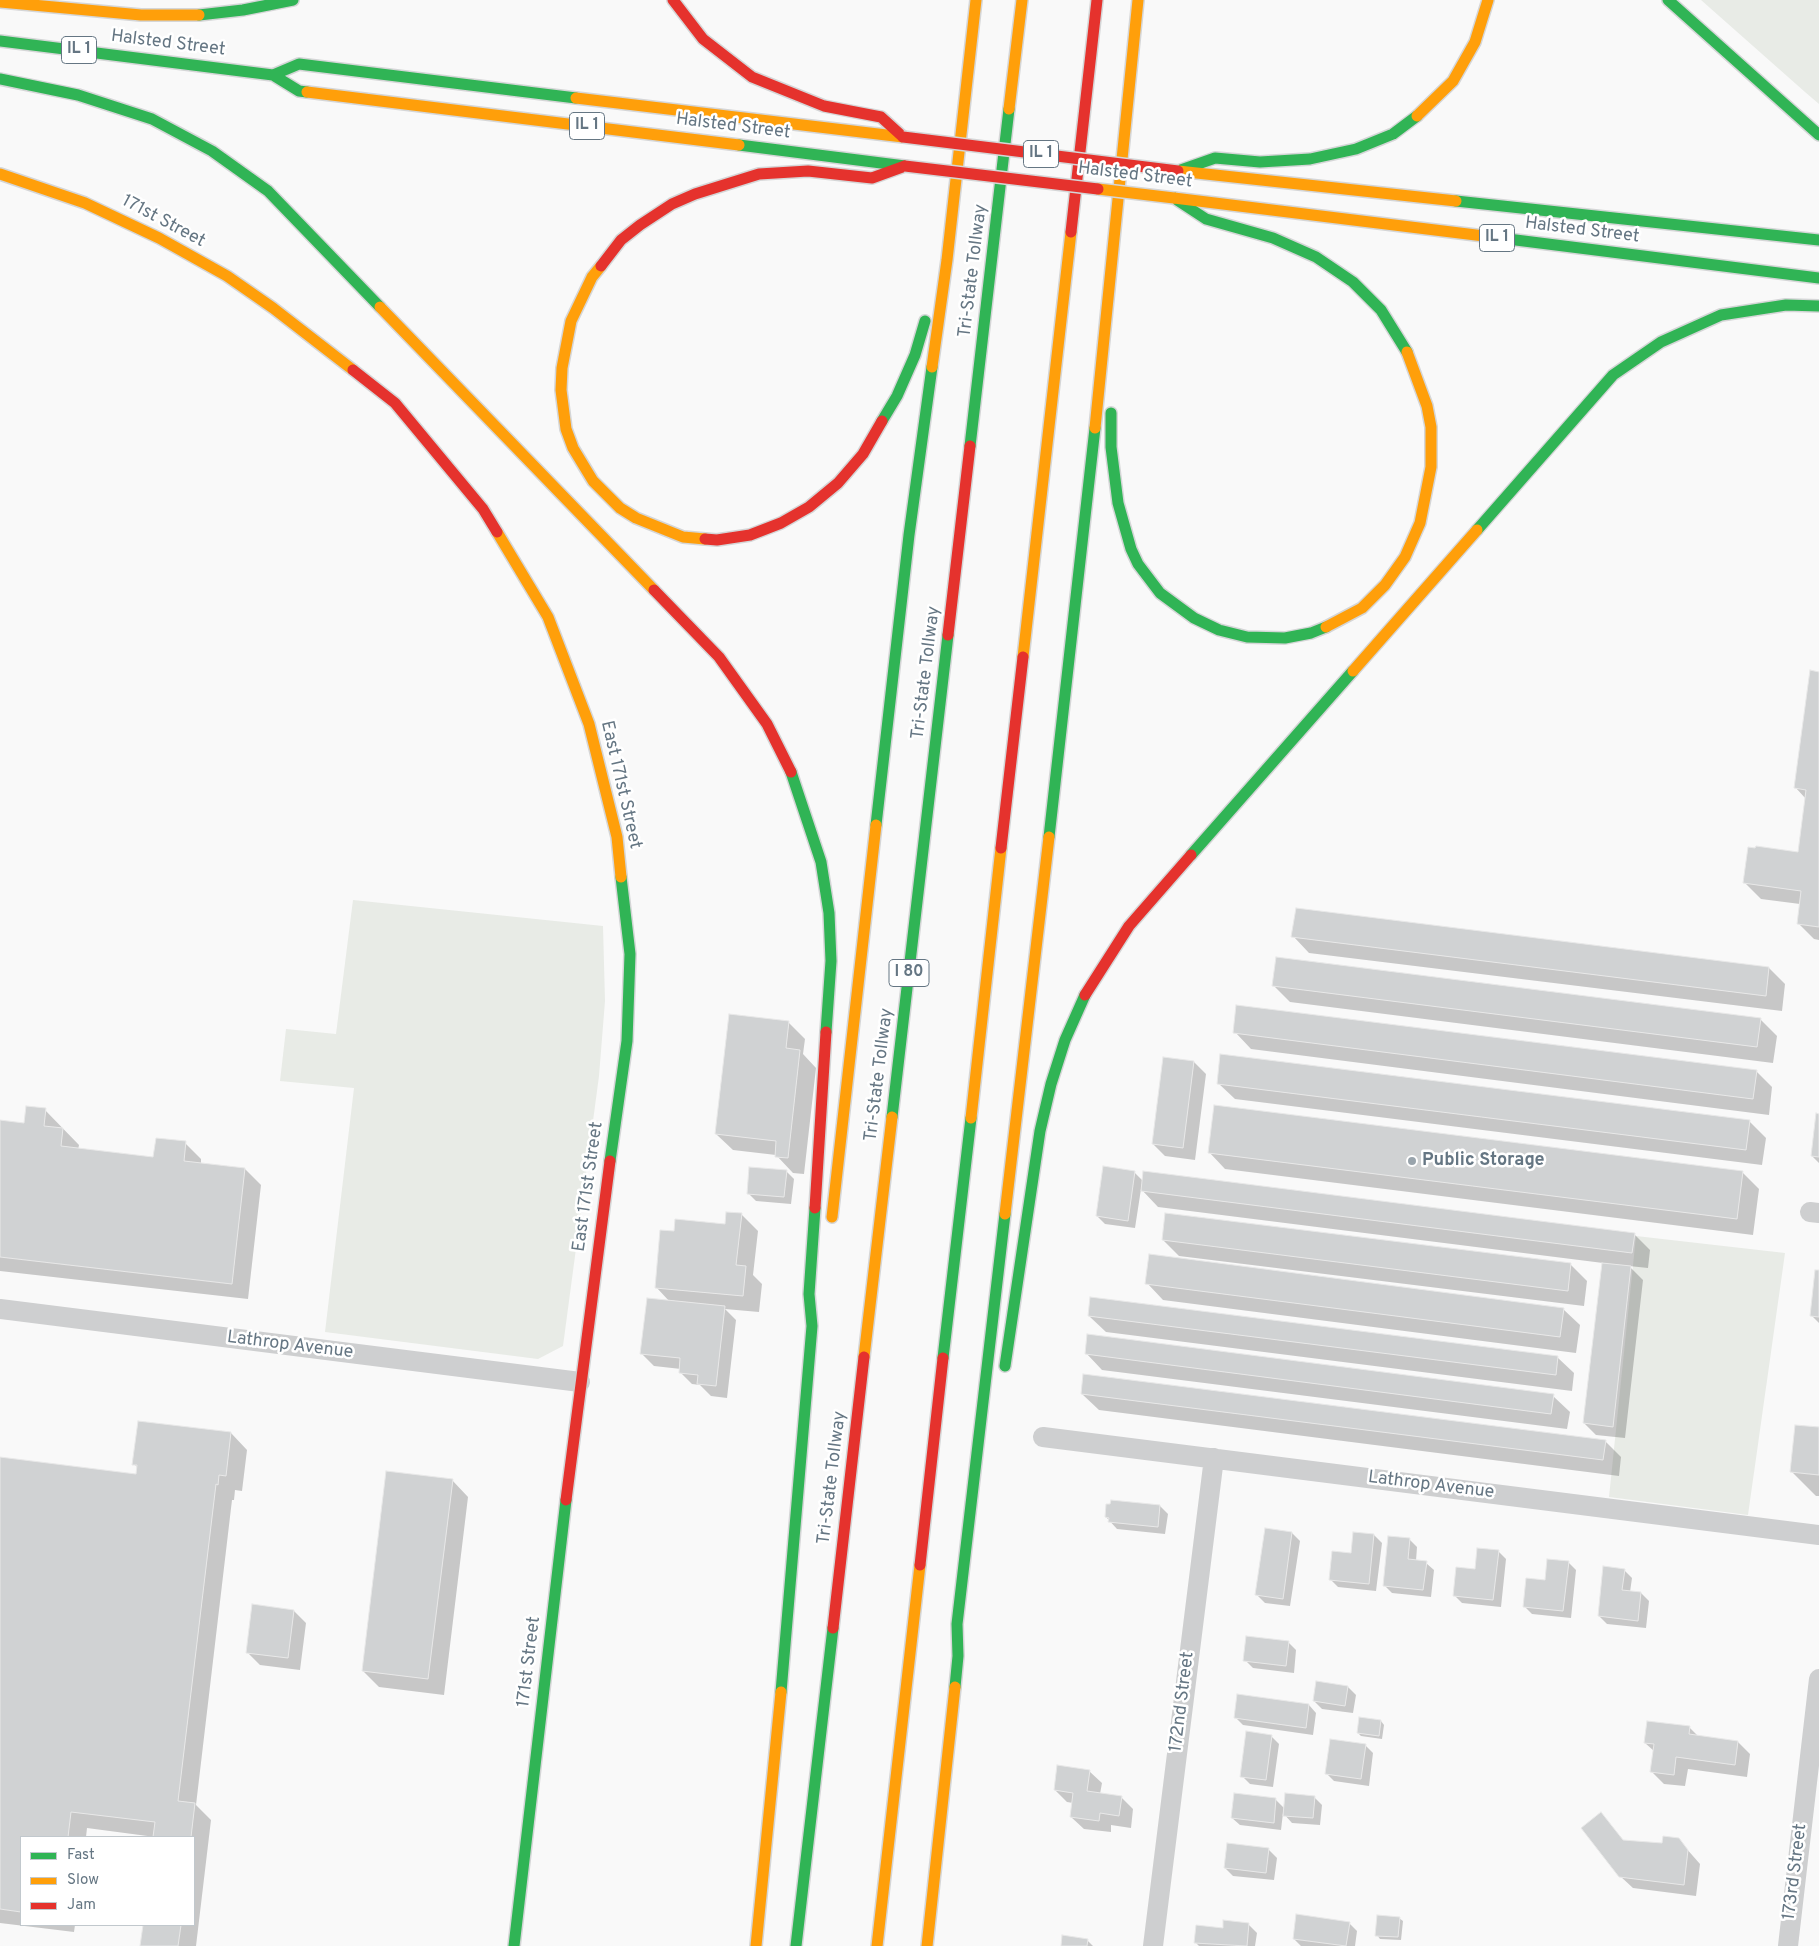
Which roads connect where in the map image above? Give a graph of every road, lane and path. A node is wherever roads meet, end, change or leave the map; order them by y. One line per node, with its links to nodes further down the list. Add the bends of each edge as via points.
1 (293, 0): 9 (main road, via 190,16 141,15)
2 (673, 0): 16 (main road, via 703,39 752,78 824,106 881,117)
3 (975, 0): 21 (main road)
4 (1022, 0): 43 (main road, Tri-State Tollway / I 80)
5 (1097, 0): 44 (main road)
6 (1138, 0): 14 (main road)
7 (1488, 0): 18 (main road, via 1475,42 1453,81 1424,111 1393,134 1356,149 1310,159 1260,162 1215,158)
8 (1668, 0): 15 (main road)
9 (0, 2)
10 (1147, 31): 14 (main road, via 1140,75)
11 (0, 40): 12 (main road, Halsted Street / IL 1)
12 (273, 75): 16 (main road, Halsted Street / IL 1, via 299,64); 17 (main road, Halsted Street / IL 1, via 299,91)
13 (0, 78): 32 (main road, via 78,95 152,120 206,147 268,191 706,643 757,708 783,753 806,808 821,862 829,913 830,988 809,1294)
14 (1127, 103): 23 (main road)
15 (1819, 135)
16 (903, 137): 18 (main road, Halsted Street / IL 1, bridge)
17 (905, 166): 20 (main road, Halsted Street / IL 1, bridge); 21 (main road, via 872,178 784,171 738,179 672,204 621,240 592,277 565,344 561,375 563,410 573,448 583,467 620,508 650,526 683,537 717,540 750,535 795,516 824,496 851,469 888,414 915,355 928,312 936,259)
18 (1178, 171): 22 (main road, Halsted Street / IL 1)
19 (0, 174): 26 (main road, 171st Street, via 85,203 159,238 227,276)
20 (1174, 198): 24 (main road, Halsted Street / IL 1); 28 (main road, via 1206,219 1273,238 1316,257 1353,282 1392,325 1422,387 1432,446 1425,506 1405,557 1385,586 1362,608 1311,633 1285,638 1246,637 1219,630 1194,618 1160,593 1130,549 1116,485 1110,422)
21 (949, 234): 29 (main road, via 908,544)
22 (1819, 240)
23 (1110, 262): 27 (main road, via 1114,304); 39 (main road, via 1082,552 957,1624)
24 (1819, 278)
25 (1819, 306): 34 (main road, via 1786,305 1721,315 1661,342 1613,375 1129,926 1084,997 1065,1040 1051,1084 1040,1131)
26 (297, 326): 33 (main road, East 171st Street, via 395,403 483,509 548,616 589,724 617,837 630,954 627,1041)
27 (1112, 381)
28 (1112, 399)
29 (831, 1226)
30 (821, 1303): 32 (main road)
31 (0, 1310): 33 (street, Lathrop Avenue)
32 (812, 1326): 42 (main road)
33 (580, 1382): 41 (main road, 171st Street)
34 (1003, 1382)
35 (1043, 1437): 36 (street, Lathrop Avenue)
36 (1214, 1458): 37 (street, Lathrop Avenue); 46 (street, 172nd Street)
37 (1819, 1535)
38 (976, 1566): 39 (main road, via 968,1624)
39 (958, 1656): 45 (main road)
40 (1819, 1679): 47 (street, 173rd Street)
41 (514, 1946)
42 (756, 1946)
43 (796, 1946)
44 (877, 1946)
45 (927, 1946)
46 (1153, 1946)
47 (1788, 1946)

